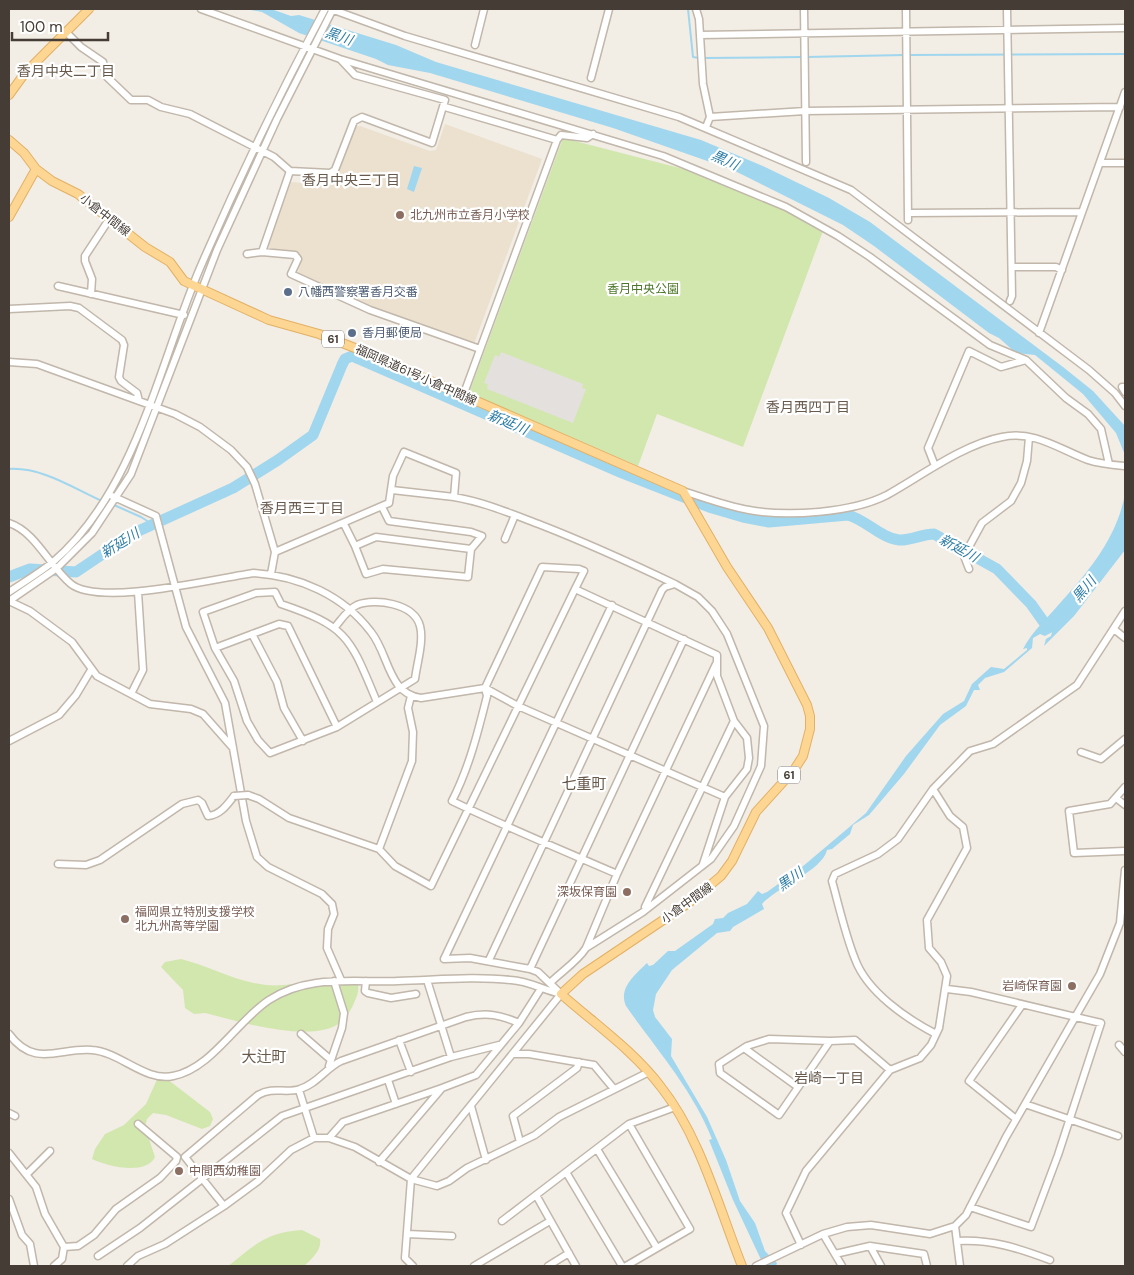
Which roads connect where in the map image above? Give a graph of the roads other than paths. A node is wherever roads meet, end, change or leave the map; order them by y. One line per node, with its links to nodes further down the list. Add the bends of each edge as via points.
1 (89, 9): 14 (main road)
2 (201, 9): 18 (street)
3 (333, 9): 10 (street); 29 (street, via 404,36 589,89)
4 (484, 9): 17 (street)
5 (609, 9): 20 (street)
6 (696, 9): 16 (street)
7 (804, 9): 15 (street)
8 (906, 9): 13 (street)
9 (1007, 9): 12 (street)
10 (325, 13): 18 (street)
11 (1125, 28): 12 (street)
12 (1007, 30): 13 (street); 24 (street)
13 (906, 31): 15 (street); 26 (street)
14 (66, 32): 22 (main road, via 25,73); 33 (street, via 103,62 108,77 131,100 148,100 161,107 190,114)
15 (805, 34): 16 (street); 27 (street)
16 (700, 35): 28 (street, via 703,84)
17 (475, 45)
18 (310, 47): 19 (street); 33 (street); 34 (street)
19 (340, 59): 23 (street, via 355,75 445,100); 30 (street)
20 (591, 78)
21 (1125, 92): 25 (street)
22 (9, 95)
23 (445, 107): 32 (street); 39 (street, via 432,142 362,117 354,121 335,170 330,173)
24 (1009, 107): 25 (street); 26 (street); 40 (street)
25 (1120, 107): 36 (street)
26 (907, 109): 27 (street); 42 (street)
27 (805, 111): 28 (street); 35 (street)
28 (710, 117): 29 (street)
29 (706, 127): 58 (street, via 851,190)
30 (593, 134): 32 (street, via 587,138 561,135); 60 (street, via 663,156 786,207 870,257 990,345)
31 (9, 140): 38 (main road, 小倉中間線 / 61)
32 (557, 140): 59 (street)
33 (255, 147): 34 (street); 51 (street)
34 (262, 151): 39 (street); 52 (street)
35 (806, 162)
36 (1100, 163): 37 (street); 41 (street)
37 (1125, 163)
38 (36, 169): 43 (main road); 44 (main road, 小倉中間線 / 61)
39 (290, 171): 46 (street)
40 (1010, 212): 41 (street); 42 (street); 48 (street)
41 (1082, 212): 49 (street)
42 (909, 213): 45 (street)
43 (9, 217)
44 (110, 218): 51 (main road, 小倉中間線 / 61, via 145,247 170,262 180,278); 53 (street, via 85,256 92,279)
45 (908, 220)
46 (262, 252): 47 (street); 59 (street, via 295,255 298,259 291,274 370,310)
47 (247, 254)
48 (1012, 267): 49 (street, via 1056,267); 54 (street)
49 (1062, 270): 58 (street)
50 (58, 286): 53 (street)
51 (193, 286): 52 (main road, 小倉中間線 / 61); 56 (street)
52 (201, 289): 57 (street); 64 (main road, 福岡県道61号小倉中間線 / 61, via 269,320 340,342)
53 (91, 294): 56 (street)
54 (1010, 300)
55 (9, 309): 65 (street, via 79,308 122,340 119,377 137,393)
56 (182, 314): 57 (street); 66 (street)
57 (190, 317): 68 (street)
58 (1039, 333): 67 (street, via 1089,370)
59 (480, 349): 64 (street)
60 (1026, 360): 70 (street, via 1101,428); 71 (street, via 1001,367 969,351 928,448)
61 (9, 362): 65 (street, via 37,364)
62 (1125, 387): 63 (street, via 1122,387)
63 (1125, 392)
64 (463, 396): 74 (main road, 福岡県道61号小倉中間線 / 61)
65 (139, 401): 66 (street)
66 (148, 405): 68 (street); 75 (street, via 130,452)
67 (1125, 406)
68 (157, 407): 77 (street, via 131,474); 85 (street, via 200,427 231,450 246,468 255,484)
69 (1029, 437): 70 (street); 71 (street, via 1018,435 983,442); 87 (street, via 1021,483 1011,501 982,523 964,556)
70 (1109, 464): 72 (street)
71 (935, 466): 74 (street, via 885,496 859,506 835,509 761,512 729,506)
72 (1125, 466)
73 (392, 490): 76 (street); 76 (street, via 393,476 404,452 456,473); 78 (street, via 389,503)
74 (683, 491): 154 (main road, 小倉中間線 / 61, via 718,553 768,628 795,678 810,716 808,742 794,770 756,812 732,861 710,888 584,974)
75 (107, 494): 77 (street); 86 (street)
76 (454, 497): 79 (street)
77 (116, 498): 86 (street, via 92,533); 90 (street, via 156,516)
78 (382, 507): 81 (street); 84 (street, via 389,521 482,536)
79 (515, 515): 82 (street); 89 (street)
80 (9, 523): 86 (street, via 21,529)
81 (344, 524): 83 (street); 85 (street)
82 (505, 539)
83 (354, 546): 84 (street, via 376,537); 84 (street, via 366,574 383,569 468,577)
84 (471, 549)
85 (275, 552): 88 (street)
86 (55, 565): 92 (street); 93 (street, via 79,589); 94 (street)
87 (969, 569)
88 (271, 574): 90 (street, via 254,573); 96 (street, via 322,591)
89 (675, 584): 98 (street, via 662,590); 137 (street, via 698,597 728,634 764,726 761,766 754,785 719,850)
90 (175, 587): 93 (street); 120 (street, via 186,628 225,703)
91 (575, 589): 95 (street); 108 (street, via 584,571 542,567); 112 (street)
92 (9, 592)
93 (138, 592): 109 (street, via 143,670)
94 (9, 601): 106 (street, via 30,611 72,642)
95 (612, 605): 98 (street); 114 (street)
96 (350, 609): 99 (street); 107 (street, via 380,645); 107 (street, via 384,601 414,616 420,624 415,679)
97 (1125, 611): 100 (street)
98 (648, 621): 103 (street); 116 (street)
99 (335, 627): 104 (street, via 281,604 275,592 256,593 203,612); 111 (street, via 356,652)
100 (1115, 630): 102 (street); 126 (street, via 1077,686 993,744 970,751)
101 (252, 634): 104 (street); 115 (street, via 280,624 288,626); 119 (street)
102 (1125, 638)
103 (684, 639): 105 (street, via 717,655); 122 (street)
104 (215, 648): 119 (street, via 234,681 247,721 270,753)
105 (716, 664): 113 (street, via 717,676); 123 (street)
106 (91, 670): 109 (street); 118 (street, via 59,715)
107 (399, 688): 110 (street); 111 (street)
108 (485, 688): 110 (street, via 421,698); 112 (street); 130 (street, via 487,696 473,749 452,801)
109 (131, 694): 120 (street, via 150,704 191,709 203,714)
110 (411, 696): 133 (street, via 408,708 413,732 412,761)
111 (377, 702): 115 (street)
112 (518, 706): 114 (street); 130 (street)
113 (734, 721): 124 (street); 127 (street, via 747,738 750,758 747,769)
114 (556, 723): 116 (street); 131 (street)
115 (337, 727): 119 (street)
116 (592, 739): 122 (street); 132 (street)
117 (1125, 739): 121 (street, via 1101,759)
118 (9, 741)
119 (302, 741)
120 (233, 748): 147 (street, via 246,821 257,856 268,867 322,894 332,904 334,914 328,929 327,948)
121 (1081, 752)
122 (629, 755): 123 (street); 135 (street)
123 (666, 771): 124 (street); 139 (street)
124 (702, 787): 127 (street); 142 (street)
125 (1125, 787): 128 (street)
126 (932, 789): 151 (street, via 950,816 962,827 967,841 965,854 928,920 928,948 948,976); 161 (street, via 898,839 878,854 835,874 832,881 855,960 863,973 877,991 909,1020)
127 (725, 797): 137 (street)
128 (1116, 798): 129 (street); 134 (street, via 1110,804 1069,811 1074,853)
129 (1125, 805)
130 (469, 809): 131 (street); 133 (street, via 431,886 394,866)
131 (508, 825): 132 (street); 145 (street, via 444,959)
132 (544, 842): 135 (street); 145 (street)
133 (379, 849): 136 (street, bridge, via 290,818 248,795 234,796 224,809 213,815 205,813 198,800 182,804 100,860 86,865)
134 (1125, 851)
135 (580, 858): 139 (street); 146 (street)
136 (58, 864)
137 (703, 864): 142 (street)
138 (1125, 870): 140 (street)
139 (617, 874): 144 (street)
140 (1124, 895): 141 (street)
141 (1123, 905): 143 (street); 156 (street, via 1111,951)
142 (643, 912): 144 (street)
143 (1125, 916)
144 (586, 948): 150 (street, via 580,958)
145 (489, 960): 146 (street)
146 (530, 968): 150 (street)
147 (338, 980): 149 (street); 159 (street, via 308,984 270,999 201,1063 188,1073 170,1077 154,1075 93,1050 48,1056 33,1052); 171 (street, via 344,1013)
148 (428, 980): 149 (street); 152 (street, via 467,977 512,980 531,983); 158 (street)
149 (366, 981): 153 (street, via 365,991 368,993 391,998)
150 (550, 983): 154 (street)
151 (947, 989): 155 (street); 161 (street)
152 (540, 990): 154 (street); 157 (street)
153 (416, 994)
154 (561, 994): 168 (street); 174 (main road)
155 (1022, 1005): 156 (street); 185 (street, via 969,1080)
156 (1074, 1018): 181 (street); 186 (street, via 1101,1023)
157 (519, 1023): 158 (street, via 499,1014 482,1013); 164 (street)
158 (441, 1025): 162 (street); 169 (street)
159 (9, 1034)
160 (301, 1034): 171 (street)
161 (936, 1034): 172 (street, via 920,1058)
162 (399, 1040): 171 (street); 173 (street)
163 (830, 1041): 166 (street, via 769,1039); 172 (street, via 855,1040); 176 (street)
164 (500, 1045): 169 (street); 177 (street, via 476,1075)
165 (1119, 1045): 167 (street)
166 (744, 1048): 176 (street); 176 (street, via 719,1064 720,1073 779,1115)
167 (1125, 1052)
168 (513, 1054): 170 (street); 182 (street)
169 (451, 1057): 173 (street)
170 (580, 1062): 178 (street, via 594,1065); 192 (street, via 577,1068 513,1116)
171 (330, 1063): 179 (street, via 323,1075)
172 (890, 1070): 213 (street, via 806,1171 786,1212)
173 (411, 1072): 175 (street)
174 (649, 1072): 178 (street); 183 (main road)
175 (388, 1080): 180 (street); 184 (street)
176 (798, 1087)
177 (442, 1088): 180 (street); 197 (street)
178 (614, 1089): 192 (street, via 559,1117)
179 (299, 1090): 184 (street); 200 (street, via 267,1090 258,1095 185,1157)
180 (396, 1104): 191 (street, via 344,1122)
181 (1025, 1104): 185 (street); 186 (street)
182 (470, 1106): 196 (street); 201 (street)
183 (676, 1107): 188 (street); 230 (main road, via 701,1160)
184 (306, 1109): 190 (street); 200 (street, via 282,1116)
185 (1016, 1119): 205 (street)
186 (1069, 1120): 189 (street); 205 (street, via 1031,1227)
187 (138, 1124): 215 (street, via 177,1157 176,1161 160,1178 116,1209 94,1235 78,1246)
188 (629, 1124): 193 (street); 216 (street, via 690,1229)
189 (1118, 1136)
190 (314, 1138): 191 (street); 204 (street, via 291,1150 258,1181)
191 (329, 1138): 197 (street, via 355,1147)
192 (520, 1142): 196 (street)
193 (597, 1149): 198 (street); 216 (street)
194 (50, 1150): 199 (street)
195 (9, 1152): 199 (street)
196 (486, 1160): 201 (street, via 437,1186)
197 (379, 1162): 201 (street)
198 (566, 1172): 202 (street); 228 (street)
199 (27, 1174): 215 (street)
200 (203, 1178): 204 (street); 219 (street, via 140,1228)
201 (411, 1179): 209 (street)
202 (536, 1195): 206 (street); 207 (street)
203 (9, 1199): 221 (street, via 22,1235 30,1244)
204 (224, 1206): 223 (street, via 158,1248 138,1256)
205 (970, 1207): 208 (street)
206 (502, 1221)
207 (550, 1221): 217 (street); 225 (street)
208 (955, 1226): 210 (street, via 930,1234 871,1225 847,1227); 212 (street)
209 (407, 1234): 211 (street); 224 (street, via 405,1258)
210 (824, 1234): 213 (street); 218 (street)
211 (452, 1236)
212 (957, 1241): 220 (street, via 980,1239); 235 (street)
213 (801, 1245): 231 (street)
214 (870, 1246): 218 (street); 233 (street); 234 (street, via 924,1254)
215 (64, 1247): 222 (street, via 62,1259)
216 (657, 1248): 229 (street)
217 (569, 1253): 226 (street); 227 (street)
218 (835, 1254): 232 (street)
219 (98, 1256)
220 (1050, 1260)
221 (34, 1266)
222 (54, 1266)
223 (127, 1266)
224 (413, 1266)
225 (474, 1266)
226 (548, 1266)
227 (576, 1266)
228 (622, 1266)
229 (626, 1266)
230 (742, 1266)
231 (756, 1266)
232 (842, 1266)
233 (881, 1266)
234 (927, 1266)
235 (960, 1266)

